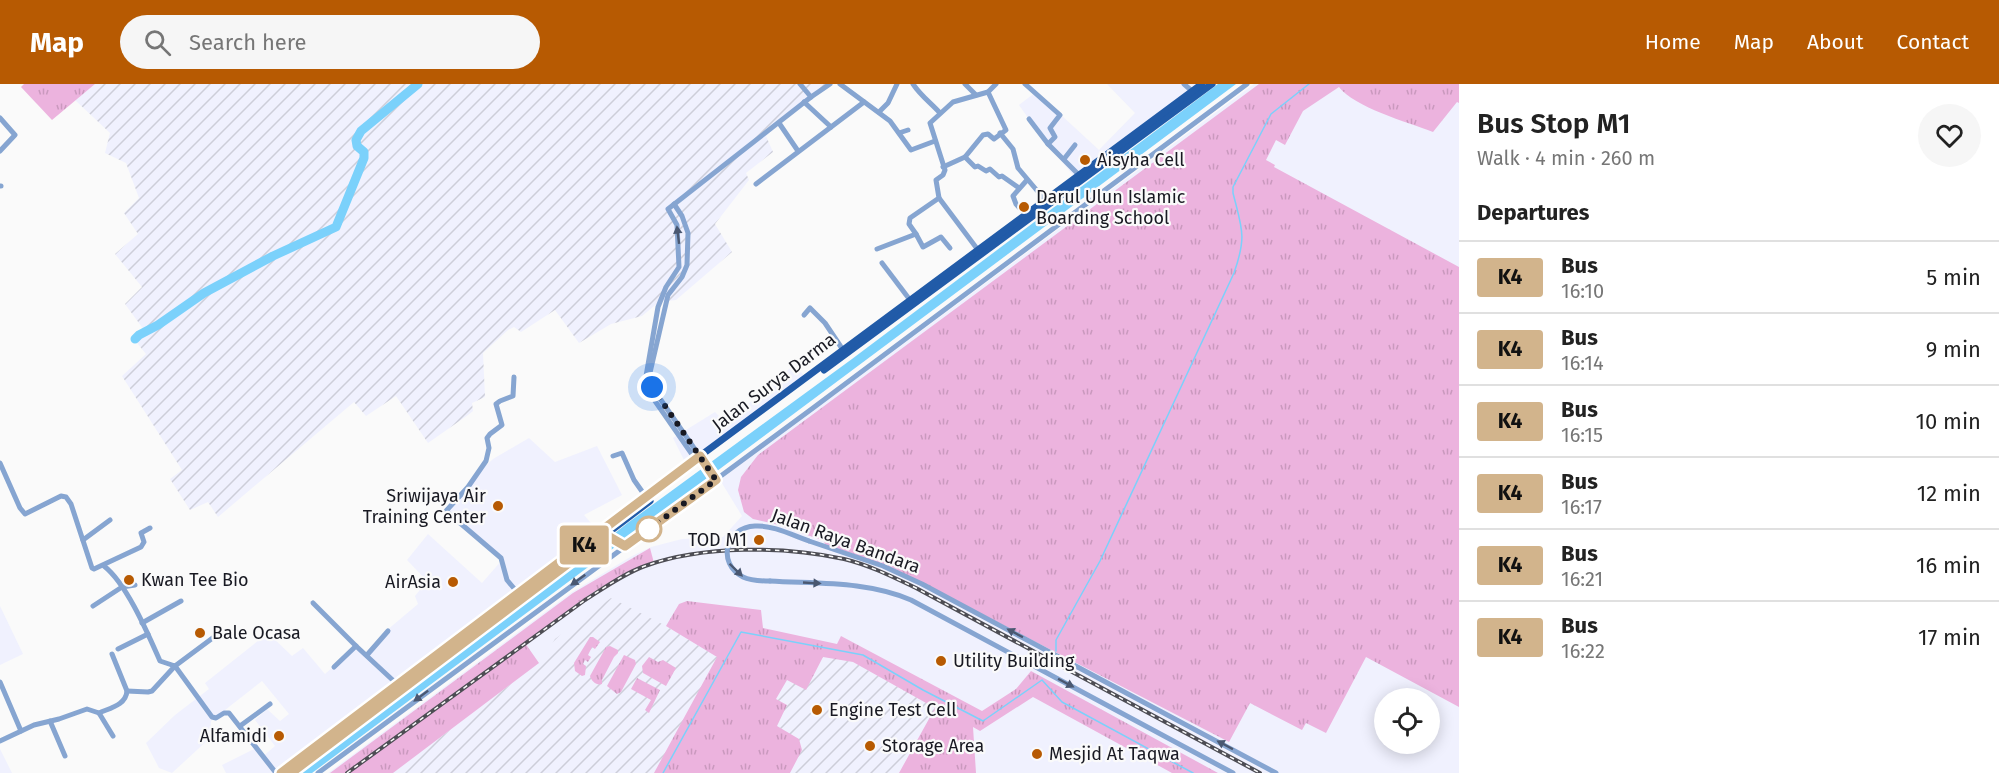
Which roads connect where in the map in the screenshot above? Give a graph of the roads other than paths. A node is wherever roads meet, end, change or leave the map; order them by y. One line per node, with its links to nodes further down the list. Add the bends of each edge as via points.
1 (800, 84): 16 (street)
2 (830, 84): 16 (street)
3 (840, 84): 18 (street)
4 (897, 84): 19 (street)
5 (913, 84): 20 (street)
6 (965, 84): 15 (street)
7 (996, 84): 14 (street)
8 (1025, 84): 29 (street, via 1060,115 1050,128 1055,137)
9 (1184, 84): 13 (street)
10 (1202, 84): 13 (main road, Jalan Surya Darma)
11 (1212, 84): 36 (main road, Jalan Surya Darma)
12 (1247, 84): 56 (street)
13 (1192, 91): 36 (main road, Jalan Surya Darma)
14 (988, 92): 15 (street); 26 (street, via 1006,128)
15 (976, 95): 20 (street, via 953,102)
16 (811, 96): 17 (street)
17 (804, 102): 23 (street); 24 (street)
18 (864, 102): 19 (street); 24 (street)
19 (879, 112): 27 (street)
20 (940, 113): 28 (street, via 930,123)
21 (0, 118): 31 (street, via 15,135)
22 (1029, 119): 29 (street)
23 (779, 123): 32 (street); 42 (street)
24 (831, 127): 32 (street)
25 (908, 130): 27 (street)
26 (1000, 133): 33 (street, via 993,139 983,135); 37 (street, via 1013,149 1016,163)
27 (899, 134): 28 (street, via 911,150)
28 (934, 141): 35 (street)
29 (1048, 144): 34 (street)
30 (1075, 145): 34 (street)
31 (0, 151)
32 (798, 151): 38 (street)
33 (965, 157): 35 (street); 39 (street, via 975,167 990,169)
34 (1064, 159): 36 (street)
35 (943, 167): 40 (street, via 944,173 936,180)
36 (1081, 177): 41 (main road, Jalan Surya Darma); 54 (main road, Jalan Surya Darma)
37 (1027, 180): 39 (street); 41 (street)
38 (756, 184)
39 (1019, 188): 43 (street, via 1014,199)
40 (939, 198): 44 (street, via 910,218 909,224); 47 (street)
41 (1045, 200): 43 (main road, Jalan Surya Darma)
42 (674, 204): 54 (street, via 688,233 687,265 668,295 649,377); 54 (street, one-way to 42, via 662,412 645,382 658,307 680,267 677,225 668,209)
43 (1026, 215): 47 (main road, Jalan Surya Darma)
44 (916, 234): 45 (street, via 923,247 941,237); 46 (street)
45 (950, 248)
46 (877, 249)
47 (978, 250): 49 (main road, Jalan Surya Darma)
48 (882, 263): 49 (street)
49 (910, 300): 51 (main road, Jalan Surya Darma)
50 (804, 315): 51 (street, via 810,308)
51 (843, 350): 54 (main road, Jalan Surya Darma)
52 (514, 377): 68 (street, via 513,396 496,404 502,425 487,438 486,461 446,511 501,558 507,580)
53 (613, 456): 57 (street, via 622,453)
54 (701, 461): 56 (street); 57 (main road, Jalan Surya Darma); 62 (main road, Jalan Surya Darma)
55 (0, 463): 58 (street, via 25,514)
56 (715, 477): 64 (street)
57 (646, 497): 68 (main road, Jalan Surya Darma)
58 (49, 501): 59 (street); 63 (street, via 66,497)
59 (52, 508)
60 (110, 520): 63 (street)
61 (150, 528): 65 (street, via 141,533 141,547)
62 (607, 536): 64 (street); 95 (main road, Jalan Surya Darma)
63 (83, 540): 65 (street, via 92,568)
64 (623, 545): 96 (street, one-way to 96)
65 (104, 566): 67 (street)
66 (135, 585): 67 (street)
67 (122, 587): 71 (street); 72 (street)
68 (518, 592): 83 (main road, Jalan Surya Darma)
69 (181, 601): 72 (street)
70 (313, 603): 76 (street)
71 (93, 606)
72 (142, 622): 74 (street)
73 (388, 631): 79 (street)
74 (148, 634): 77 (street); 80 (street, via 160,661)
75 (218, 634): 80 (street)
76 (356, 646): 79 (street); 81 (street)
77 (118, 649)
78 (112, 654): 84 (street)
79 (367, 655): 83 (street)
80 (175, 666): 84 (street, via 152,691); 88 (street, via 212,717 229,713)
81 (334, 667)
82 (0, 682): 89 (street)
83 (398, 684): 94 (main road, Jalan Surya Darma)
84 (127, 691): 86 (street, via 124,701)
85 (270, 704): 88 (street)
86 (99, 713): 87 (street, via 87,709); 90 (street)
87 (50, 721): 89 (street); 92 (street)
88 (240, 726): 93 (street)
89 (21, 731): 91 (street)
90 (113, 736)
91 (0, 741)
92 (65, 756)
93 (276, 773)
94 (281, 773)
95 (291, 773)
96 (318, 773)
97 (1233, 773): 98 (street, Jalan Raya Bandara, one-way to 97, bridge, via 884,566 771,528 742,529 728,542 726,555 733,570 748,580 854,585 919,603)
98 (1276, 773)

